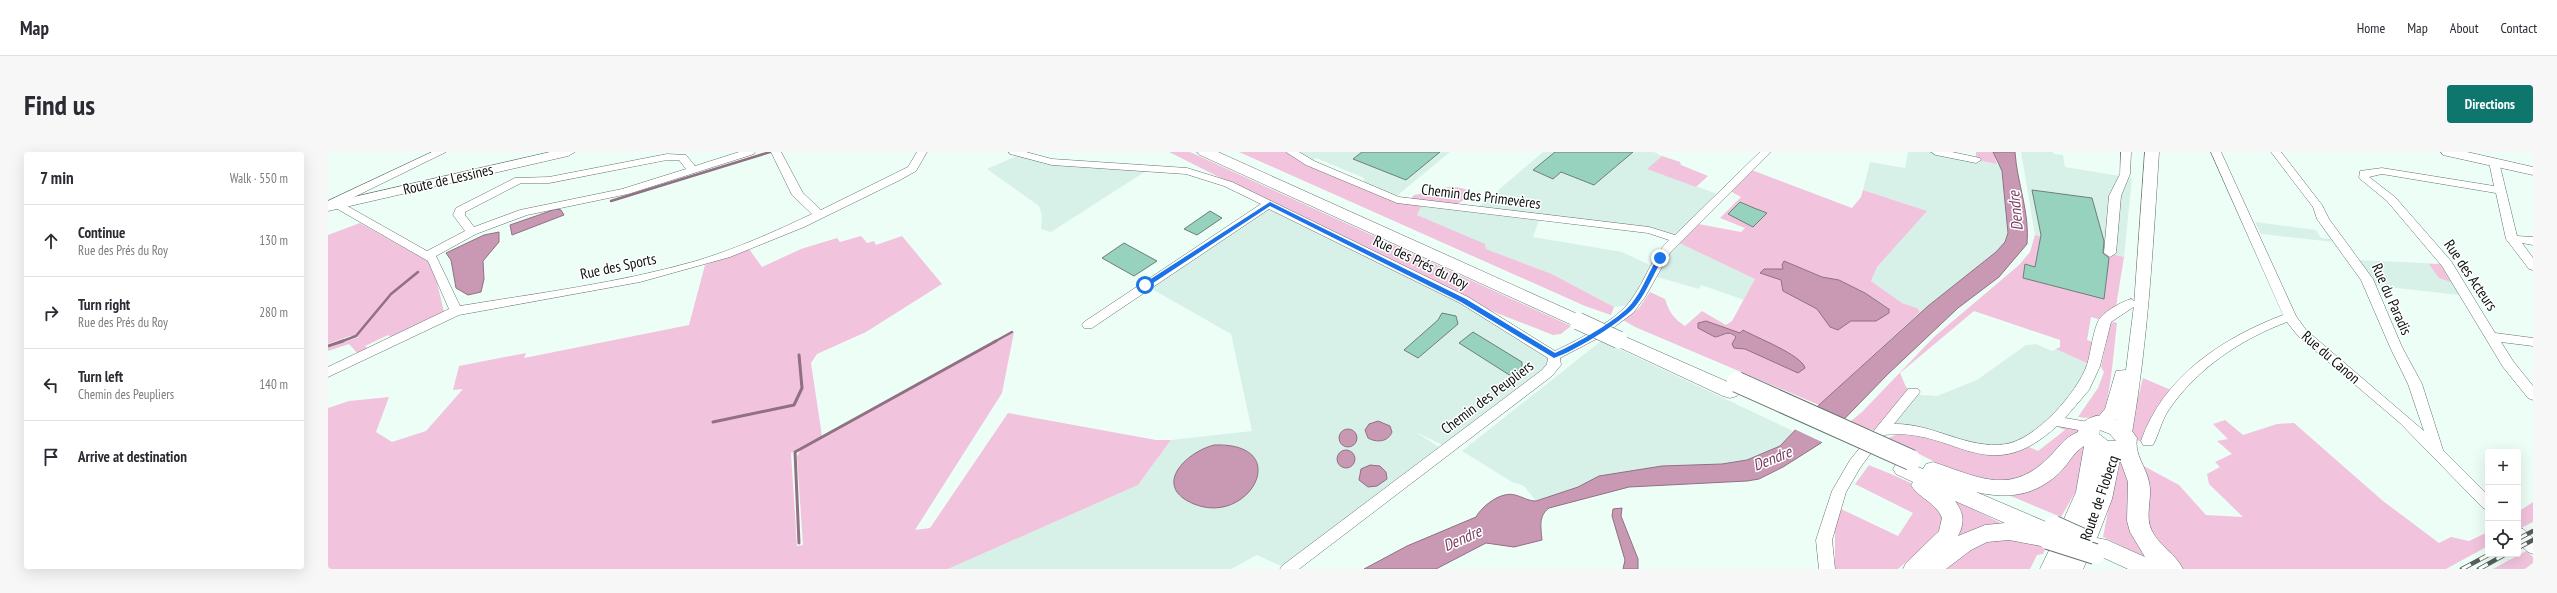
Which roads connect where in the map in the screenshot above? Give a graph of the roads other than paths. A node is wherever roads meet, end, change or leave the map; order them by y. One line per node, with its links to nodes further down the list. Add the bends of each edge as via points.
1 (441, 152): 24 (street)
2 (568, 152): 24 (main road, Route de Lessines)
3 (750, 152): 20 (street)
4 (776, 152): 25 (street, via 798,195)
5 (922, 152): 25 (street, Rue des Sports, via 917,163 906,173)
6 (1014, 152): 23 (street, Rue des Prés du Roy, via 1052,162 1187,171 1228,184)
7 (1204, 152): 35 (highway)
8 (1228, 152): 35 (highway)
9 (1766, 152): 27 (street)
10 (1936, 152): 18 (street)
11 (2126, 152): 30 (street, via 2125,174 2115,196)
12 (2143, 152): 33 (main road)
13 (2152, 152): 49 (main road, via 2139,328)
14 (2216, 152): 36 (street, Rue du Canon)
15 (2276, 152): 50 (street, Rue du Paradis, via 2318,207 2323,219 2367,279 2415,384)
16 (2448, 152): 19 (main road)
17 (1293, 153): 27 (street, Chemin des Primevères, via 1397,200 1649,230)
18 (1976, 160)
19 (2494, 162): 21 (main road); 22 (street)
20 (692, 169): 26 (street, via 624,192 524,212); 26 (street, via 682,157 666,157 549,180 519,180 460,210 459,215)
21 (2533, 171)
22 (2500, 190): 28 (street); 38 (street, Rue des Acteurs, via 2375,171 2364,173 2364,178 2391,199 2447,264)
23 (1270, 204): 37 (street); 40 (street, Rue des Prés du Roy, via 1464,300)
24 (331, 206): 31 (street)
25 (820, 214): 34 (street, Rue des Sports, via 757,243 701,263 579,291)
26 (472, 232): 31 (street)
27 (1677, 239): 40 (street, via 1654,266 1634,304 1620,317 1588,338)
28 (2512, 239): 29 (street); 32 (street)
29 (2533, 241)
30 (2110, 253)
31 (426, 256): 34 (street, via 433,259)
32 (2533, 266)
33 (2131, 304): 44 (street, via 2110,315 2105,321 2086,385); 46 (main road, via 2119,392 2113,412)
34 (456, 311): 41 (street, Rue des Sports)
35 (1582, 317): 51 (highway, bridge)
36 (2290, 317): 48 (street, via 2250,333 2204,365 2165,404); 50 (street, Rue du Canon, via 2302,333 2389,406)
37 (1088, 325)
38 (2493, 337): 39 (street); 43 (street, Rue des Acteurs, via 2508,364)
39 (2533, 342)
40 (1554, 356): 58 (street, Chemin des Peupliers, via 1554,364 1547,373)
41 (328, 372)
42 (1913, 392): 47 (street)
43 (2533, 395)
44 (2065, 410): 45 (street); 46 (street)
45 (2054, 421): 46 (street); 47 (street, via 2024,444 2002,450 1972,448 1919,430 1895,428)
46 (2093, 431): 49 (highway, via 2105,448); 52 (highway, via 2068,444 2053,465 2020,487 2004,488 1975,483); 62 (highway, Route de Flobecq, via 2095,460 2090,480)
47 (1880, 432): 59 (street, via 1855,464 1839,491 1824,540)
48 (2148, 441)
49 (2121, 443): 63 (highway, Route de Flobecq, via 2109,460 2106,483); 66 (highway, via 2139,482 2138,521 2141,532 2154,553)
50 (2439, 453): 53 (street, Rue du Canon)
51 (1907, 464): 52 (highway); 54 (highway); 60 (highway, via 1941,497 1953,517 1950,534 1944,544)
52 (1933, 470): 54 (highway)
53 (2485, 501)
54 (2051, 533): 57 (highway, bridge); 61 (highway, via 1983,533 1965,541)
55 (2521, 537): 56 (street)
56 (2533, 548)
57 (2097, 550): 64 (highway); 65 (highway)
58 (1288, 569)
59 (1827, 569)
60 (1914, 569)
61 (1931, 569)
62 (2051, 569)
63 (2072, 569)
64 (2129, 569)
65 (2150, 569)
66 (2172, 569)

